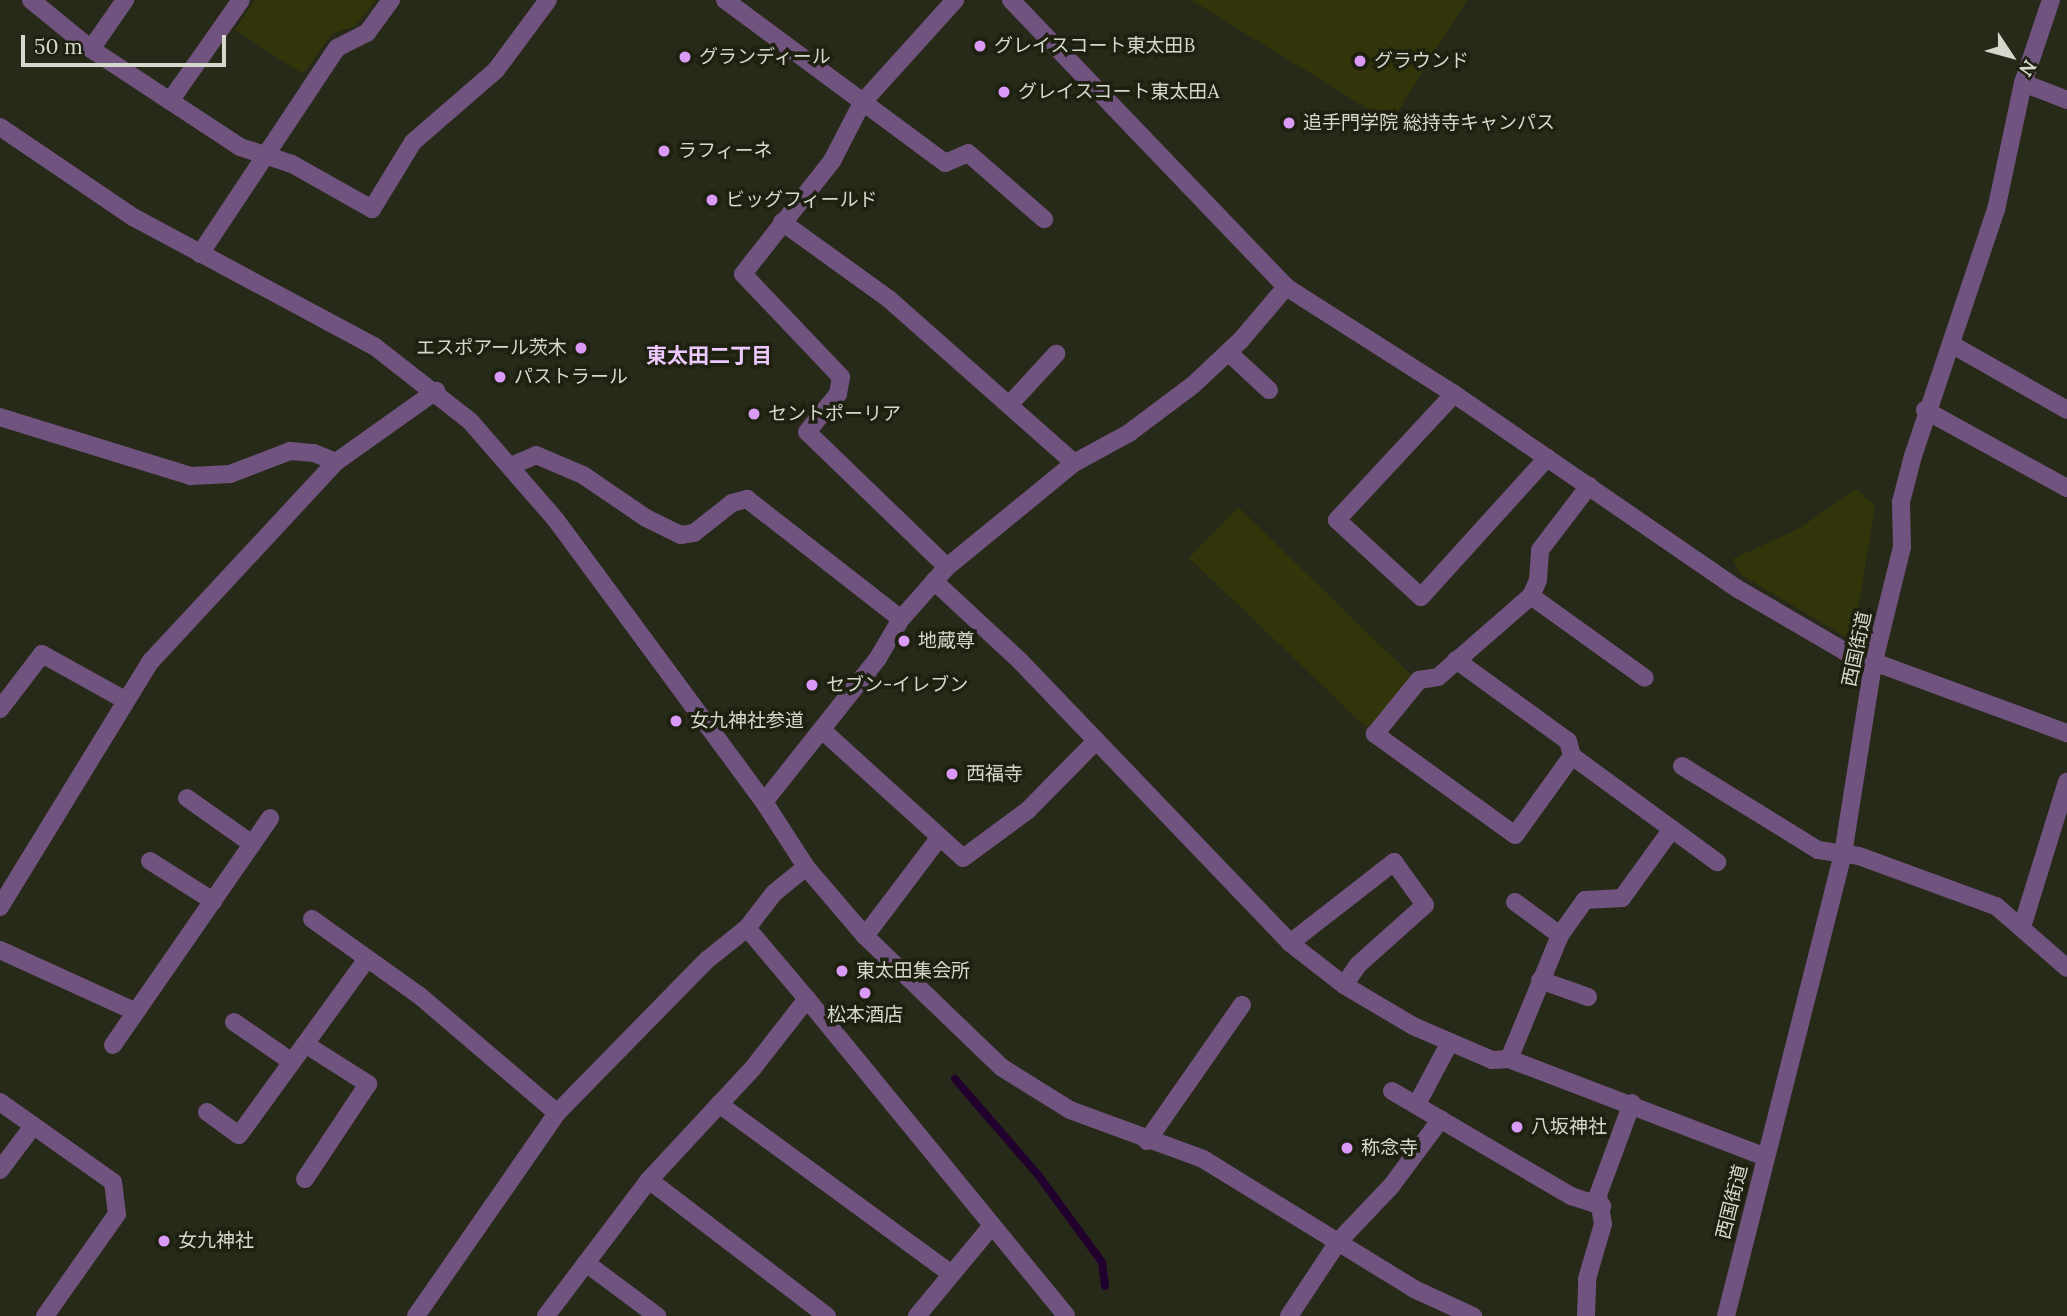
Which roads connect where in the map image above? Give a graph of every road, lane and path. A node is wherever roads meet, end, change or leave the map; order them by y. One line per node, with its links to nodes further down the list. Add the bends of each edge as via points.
1 (31, 0): 10 (street)
2 (125, 0): 10 (street)
3 (241, 0): 13 (street)
4 (391, 0): 16 (street, via 367,33 337,48)
5 (725, 0): 14 (street)
6 (955, 0): 14 (street)
7 (1011, 0): 20 (street)
8 (2051, 0): 11 (street, 西国街道)
9 (542, 2): 16 (street, via 496,70 413,142 372,209 292,164)
10 (91, 49): 13 (street)
11 (2023, 83): 12 (street); 21 (street, 西国街道, via 1996,210)
12 (2067, 100)
13 (170, 101): 16 (street, via 240,147)
14 (862, 103): 17 (street, via 945,163 968,153); 18 (street, via 837,154)
15 (0, 127): 19 (street, via 110,203)
16 (265, 155): 19 (street)
17 (1044, 219)
18 (782, 222): 27 (street, via 890,300 967,370); 37 (street, via 743,274 841,377 838,394 807,432)
19 (200, 254): 25 (street, via 374,346)
20 (1286, 287): 22 (street); 26 (street)
21 (1951, 344): 28 (street, 西国街道); 29 (street)
22 (1228, 352): 24 (street); 33 (street, via 1142,424)
23 (1056, 354): 27 (street)
24 (1269, 390)
25 (436, 391): 32 (street); 34 (street)
26 (1454, 394): 31 (street); 31 (street, via 1337,520 1421,597)
27 (1012, 403): 33 (street)
28 (1925, 410): 36 (street); 42 (street, 西国街道, via 1901,502 1902,547)
29 (2067, 410)
30 (0, 417): 32 (street, via 191,475 230,474 290,451 314,453)
31 (1548, 458): 35 (street)
32 (336, 462): 44 (street, via 151,661)
33 (1074, 463): 37 (street)
34 (513, 465): 40 (street, via 536,455 583,475 646,518 681,535 700,530 732,503 747,499); 53 (street)
35 (1589, 486): 39 (street, via 1544,542); 42 (street, via 1738,589)
36 (2067, 488)
37 (947, 567): 38 (street)
38 (934, 581): 40 (street); 48 (street, via 1020,661)
39 (1531, 596): 41 (street); 43 (street)
40 (901, 619): 46 (street, via 878,658)
41 (1457, 660): 49 (street, via 1568,741); 49 (street, via 1438,677 1419,680 1376,734 1515,835)
42 (1873, 665): 47 (street); 58 (street, 西国街道)
43 (1645, 678)
44 (125, 700): 45 (street, via 42,654); 64 (street)
45 (0, 709)
46 (822, 730): 53 (street); 56 (street)
47 (2067, 733)
48 (1095, 742): 56 (street, via 1028,810 963,858); 70 (street)
49 (1572, 756): 55 (street)
50 (1682, 766): 58 (street, via 1801,841)
51 (2067, 782): 66 (street)
52 (187, 798): 57 (street)
53 (764, 802): 61 (street)
54 (270, 818): 57 (street)
55 (1672, 830): 60 (street); 68 (street, via 1622,898 1585,900)
56 (939, 838): 69 (street)
57 (252, 844): 62 (street)
58 (1843, 854): 66 (street, via 1996,906); 96 (street, 西国街道)
59 (149, 861): 62 (street)
60 (1717, 862)
61 (806, 867): 67 (street, via 774,893); 69 (street)
62 (213, 901): 79 (street)
63 (1515, 902): 68 (street)
64 (0, 907)
65 (312, 919): 72 (street)
66 (2022, 927): 73 (street)
67 (747, 928): 77 (street); 92 (street, via 707,960)
68 (1560, 935): 74 (street)
69 (865, 936): 95 (street, via 1001,1067 1070,1110)
70 (1290, 943): 75 (street); 75 (street, via 1394,862 1425,905 1358,965)
71 (0, 950): 79 (street)
72 (367, 959): 82 (street); 92 (street, via 420,996)
73 (2067, 968)
74 (1540, 980): 76 (street); 84 (street)
75 (1344, 985): 81 (street)
76 (1588, 997)
77 (807, 999): 89 (street); 101 (street)
78 (1242, 1005): 95 (street)
79 (136, 1012): 83 (street)
80 (234, 1023): 85 (street)
81 (1450, 1042): 84 (street, via 1492,1060); 90 (street)
82 (305, 1044): 85 (street); 98 (street, via 368,1084)
83 (113, 1045)
84 (1509, 1059): 88 (street)
85 (292, 1062): 91 (street, via 239,1135)
86 (1392, 1091): 90 (street)
87 (0, 1102): 94 (street)
88 (1632, 1103): 96 (street); 100 (street, via 1598,1195)
89 (719, 1104): 99 (street); 104 (street)
90 (1417, 1104): 93 (street)
91 (206, 1112)
92 (557, 1113): 106 (street)
93 (1441, 1119): 100 (street, via 1571,1196); 102 (street, via 1392,1185)
94 (33, 1126): 97 (street); 105 (street, via 113,1182 117,1213)
95 (1147, 1141): 102 (street, via 1203,1160)
96 (1765, 1157): 115 (street, 西国街道)
97 (0, 1170)
98 (305, 1179)
99 (649, 1180): 103 (street); 109 (street)
100 (1602, 1206): 114 (street, via 1603,1224 1587,1279)
101 (990, 1228): 104 (street); 111 (street)
102 (1338, 1242): 112 (street); 113 (street, via 1429,1298)
103 (586, 1264): 107 (street); 108 (street)
104 (951, 1274): 110 (street)
105 (45, 1316)
106 (416, 1316)
107 (546, 1316)
108 (657, 1316)
109 (827, 1316)
110 (917, 1316)
111 (1066, 1316)
112 (1289, 1316)
113 (1473, 1316)
114 (1586, 1316)
115 (1726, 1316)

